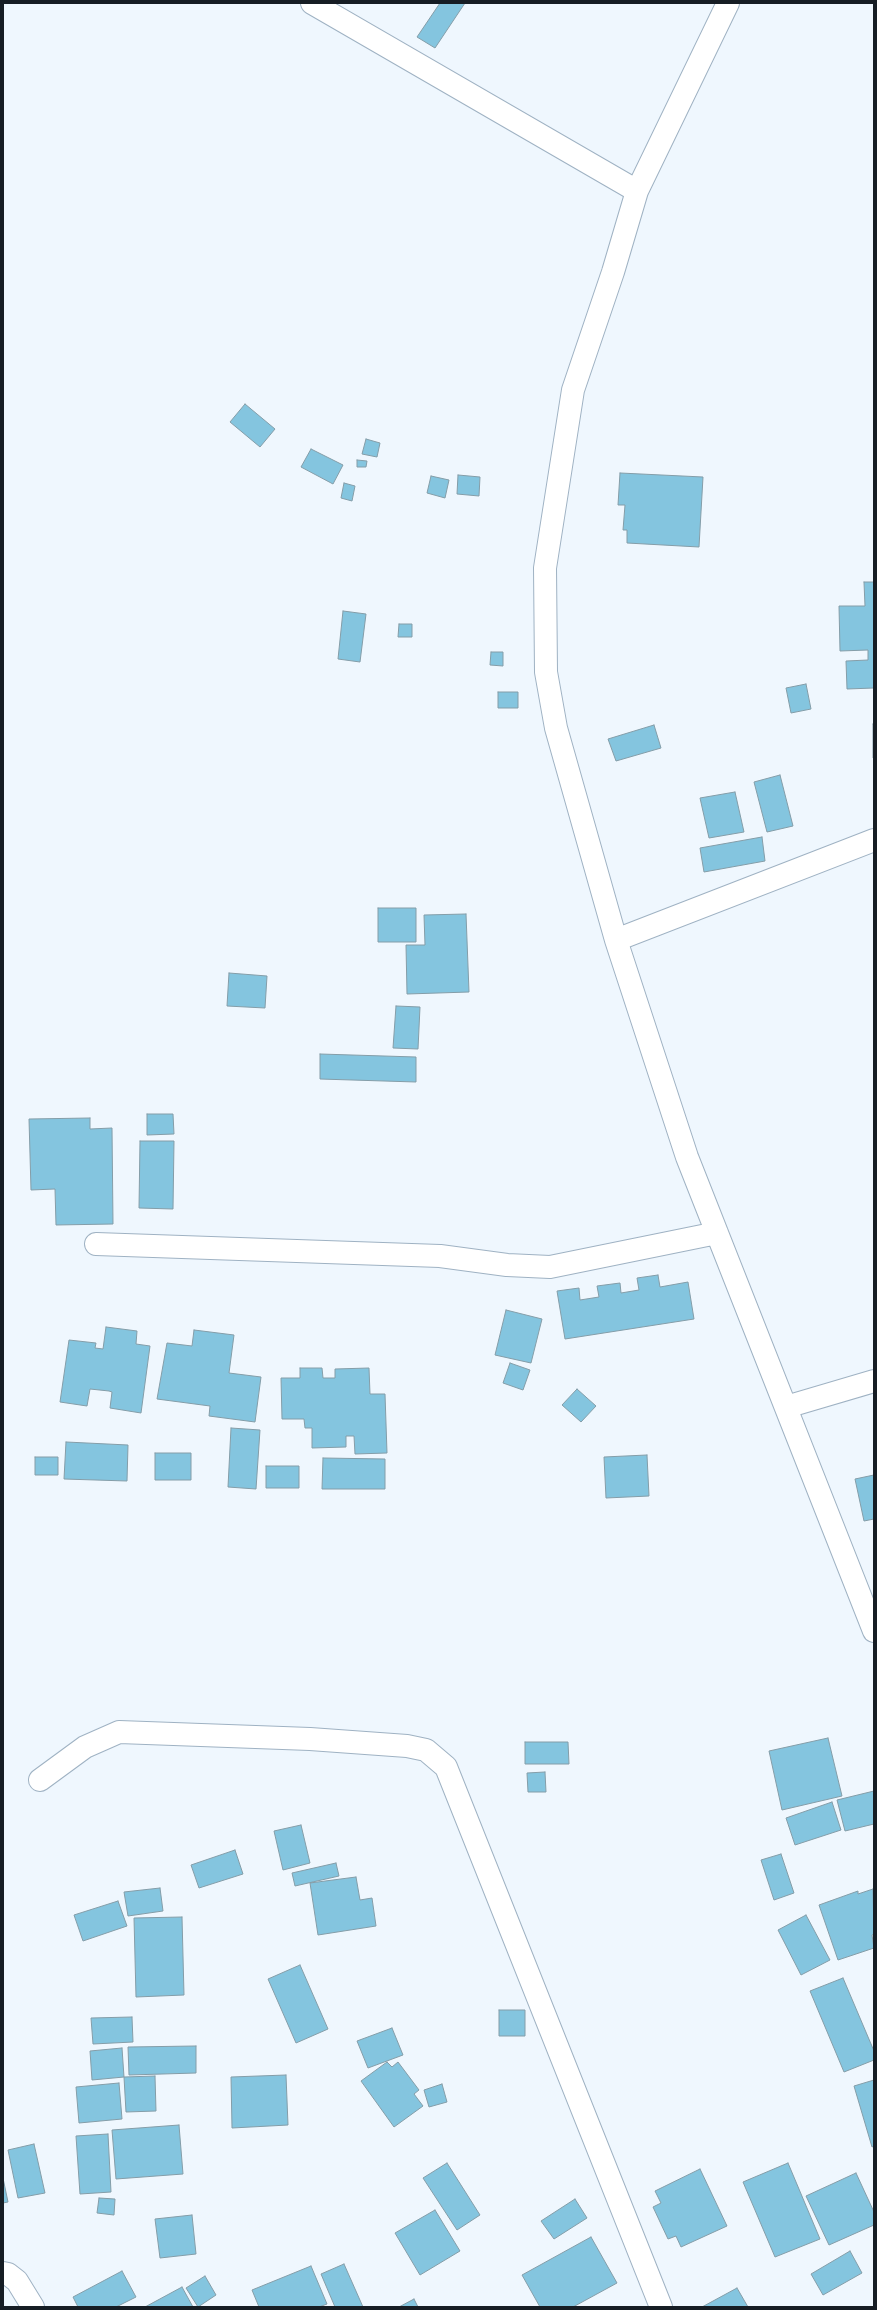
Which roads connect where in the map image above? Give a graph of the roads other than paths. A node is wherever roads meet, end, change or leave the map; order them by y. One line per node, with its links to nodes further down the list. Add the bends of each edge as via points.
1 (312, 3): 3 (street)
2 (728, 3): 3 (street)
3 (638, 191): 5 (street, via 573,390 545,568 546,672 556,728)
4 (874, 840): 5 (street)
5 (616, 940): 6 (street, via 687,1157)
6 (717, 1233): 7 (street, via 550,1267 432,1256); 9 (street)
7 (96, 1244)
8 (874, 1381): 9 (street)
9 (786, 1407): 10 (street)
10 (874, 1631)
11 (40, 1780): 14 (street, via 85,1747 119,1732 310,1739 407,1746 426,1750 436,1758 446,1767)
12 (3, 2273): 13 (street, via 17,2282)
13 (33, 2307)
14 (661, 2307)

